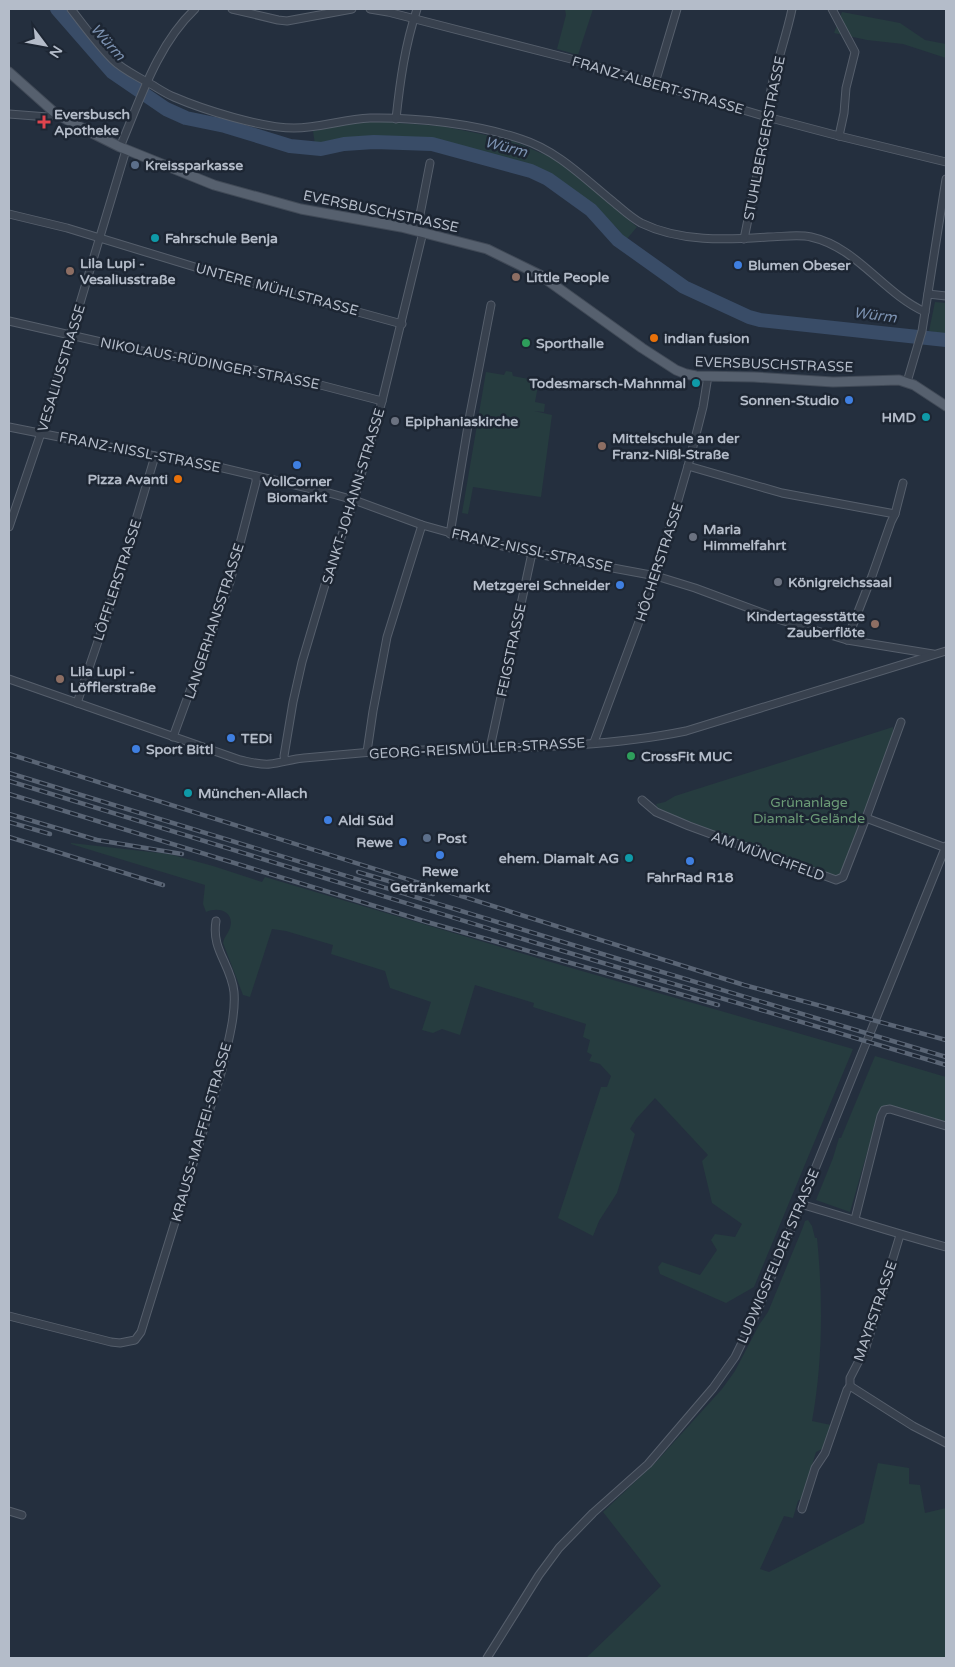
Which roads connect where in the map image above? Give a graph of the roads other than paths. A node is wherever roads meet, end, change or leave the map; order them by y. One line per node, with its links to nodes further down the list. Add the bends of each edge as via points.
1 (71, 9): 14 (street, via 114,62)
2 (195, 9): 14 (street, VESALIUSSTRASSE, via 168,42)
3 (232, 9): 10 (street, via 282,21)
4 (352, 9): 10 (street)
5 (370, 9): 11 (street, FRANZ-ALBERT-STRASSE)
6 (417, 9): 11 (street)
7 (677, 9): 13 (street)
8 (792, 9): 17 (street, STUHLBERGERSTRASSE, via 772,80)
9 (832, 9): 19 (street, via 855,52)
10 (314, 13)
11 (414, 19): 13 (street, FRANZ-ALBERT-STRASSE); 18 (street, via 401,75)
12 (9, 72): 15 (main road, EVERSBUSCHSTRASSE)
13 (655, 83): 17 (street, FRANZ-ALBERT-STRASSE)
14 (147, 84): 18 (street, via 207,108 285,128 317,127 367,118); 20 (street, VESALIUSSTRASSE)
15 (55, 113): 16 (street, via 48,117); 20 (main road, EVERSBUSCHSTRASSE)
16 (9, 114)
17 (767, 117): 19 (street, FRANZ-ALBERT-STRASSE); 27 (street, STUHLBERGERSTRASSE)
18 (396, 119): 27 (street, via 465,126 522,139 566,163 640,222 679,236)
19 (839, 136): 21 (street, FRANZ-ALBERT-STRASSE)
20 (123, 148): 25 (main road, EVERSBUSCHSTRASSE, via 188,176 243,194 301,209); 26 (street, VESALIUSSTRASSE)
21 (946, 162)
22 (430, 163): 25 (street, SANKT-JOHANN-STRASSE)
23 (946, 179): 28 (street)
24 (9, 214): 26 (street, UNTERE MÜHLSTRASSE)
25 (420, 231): 33 (street, SANKT-JOHANN-STRASSE); 35 (main road, EVERSBUSCHSTRASSE, via 487,249 507,258 540,275 676,370)
26 (99, 238): 33 (street, UNTERE MÜHLSTRASSE); 34 (street, VESALIUSSTRASSE)
27 (744, 239): 31 (street, via 809,236 837,245 915,308)
28 (928, 294): 29 (street); 31 (street)
29 (946, 296)
30 (491, 305): 49 (street)
31 (925, 312): 36 (street)
32 (9, 322): 34 (street, NIKOLAUS-RÜDINGER-STRASSE)
33 (402, 324): 37 (street, SANKT-JOHANN-STRASSE)
34 (71, 335): 37 (street, NIKOLAUS-RÜDINGER-STRASSE, via 136,350 278,374); 40 (street, VESALIUSSTRASSE)
35 (708, 376): 36 (main road, EVERSBUSCHSTRASSE, via 833,382 891,379); 42 (street, HÖCHERSTRASSE)
36 (907, 382): 38 (main road, EVERSBUSCHSTRASSE)
37 (382, 401): 45 (street, SANKT-JOHANN-STRASSE)
38 (946, 406)
39 (9, 427): 40 (street, FRANZ-NISSL-STRASSE)
40 (41, 433): 41 (street, FRANZ-NISSL-STRASSE); 48 (street, VESALIUSSTRASSE)
41 (155, 456): 43 (street, FRANZ-NISSL-STRASSE); 56 (street, LÖFFLERSTRASSE)
42 (688, 466): 46 (street, via 782,493); 51 (street, HÖCHERSTRASSE)
43 (256, 476): 45 (street, FRANZ-NISSL-STRASSE); 58 (street, LANGERHANSSTRASSE, via 230,582)
44 (903, 483): 46 (street)
45 (354, 500): 47 (street, FRANZ-NISSL-STRASSE); 62 (street, SANKT-JOHANN-STRASSE, via 302,662 284,756)
46 (894, 514): 52 (street)
47 (422, 525): 49 (street, FRANZ-NISSL-STRASSE); 61 (street, via 387,637)
48 (9, 527)
49 (450, 534): 50 (street, FRANZ-NISSL-STRASSE)
50 (532, 553): 51 (street, FRANZ-NISSL-STRASSE); 60 (street, FEIGSTRASSE)
51 (656, 576): 52 (street, FRANZ-NISSL-STRASSE); 59 (street, HÖCHERSTRASSE)
52 (848, 640): 54 (street, FRANZ-NISSL-STRASSE)
53 (946, 651): 54 (street, GEORG-REISMÜLLER-STRASSE)
54 (936, 654): 59 (street, GEORG-REISMÜLLER-STRASSE, via 686,730)
55 (9, 679): 56 (street, GEORG-REISMÜLLER-STRASSE)
56 (77, 703): 58 (street, GEORG-REISMÜLLER-STRASSE)
57 (901, 722): 64 (street, AM MÜNCHFELD)
58 (173, 737): 62 (street, GEORG-REISMÜLLER-STRASSE, via 256,764)
59 (594, 742): 60 (street, GEORG-REISMÜLLER-STRASSE)
60 (490, 748): 61 (street, GEORG-REISMÜLLER-STRASSE)
61 (367, 752): 62 (street, GEORG-REISMÜLLER-STRASSE)
62 (286, 760)
63 (642, 800): 64 (street, AM MÜNCHFELD, via 656,812 836,880 843,877)
64 (866, 818): 65 (street)
65 (946, 847): 68 (street, LUDWIGSFELDER STRASSE)
66 (216, 921): 72 (street, KRAUSS-MAFFEI-STRASSE, via 215,941 231,976 234,991 229,1035 222,1070 141,1332 135,1340 111,1342)
67 (946, 1126): 69 (street, via 884,1110)
68 (800, 1204): 69 (street); 78 (street, LUDWIGSFELDER STRASSE, via 757,1312 724,1373 648,1464 559,1548)
69 (854, 1220): 70 (street)
70 (900, 1235): 71 (street); 73 (street, MAYRSTRASSE, via 866,1347 850,1378)
71 (946, 1246)
72 (9, 1316)
73 (850, 1386): 74 (street); 75 (street, MAYRSTRASSE, via 825,1453 815,1468)
74 (946, 1443)
75 (802, 1509)
76 (9, 1511): 77 (street)
77 (22, 1515)
78 (487, 1658)

